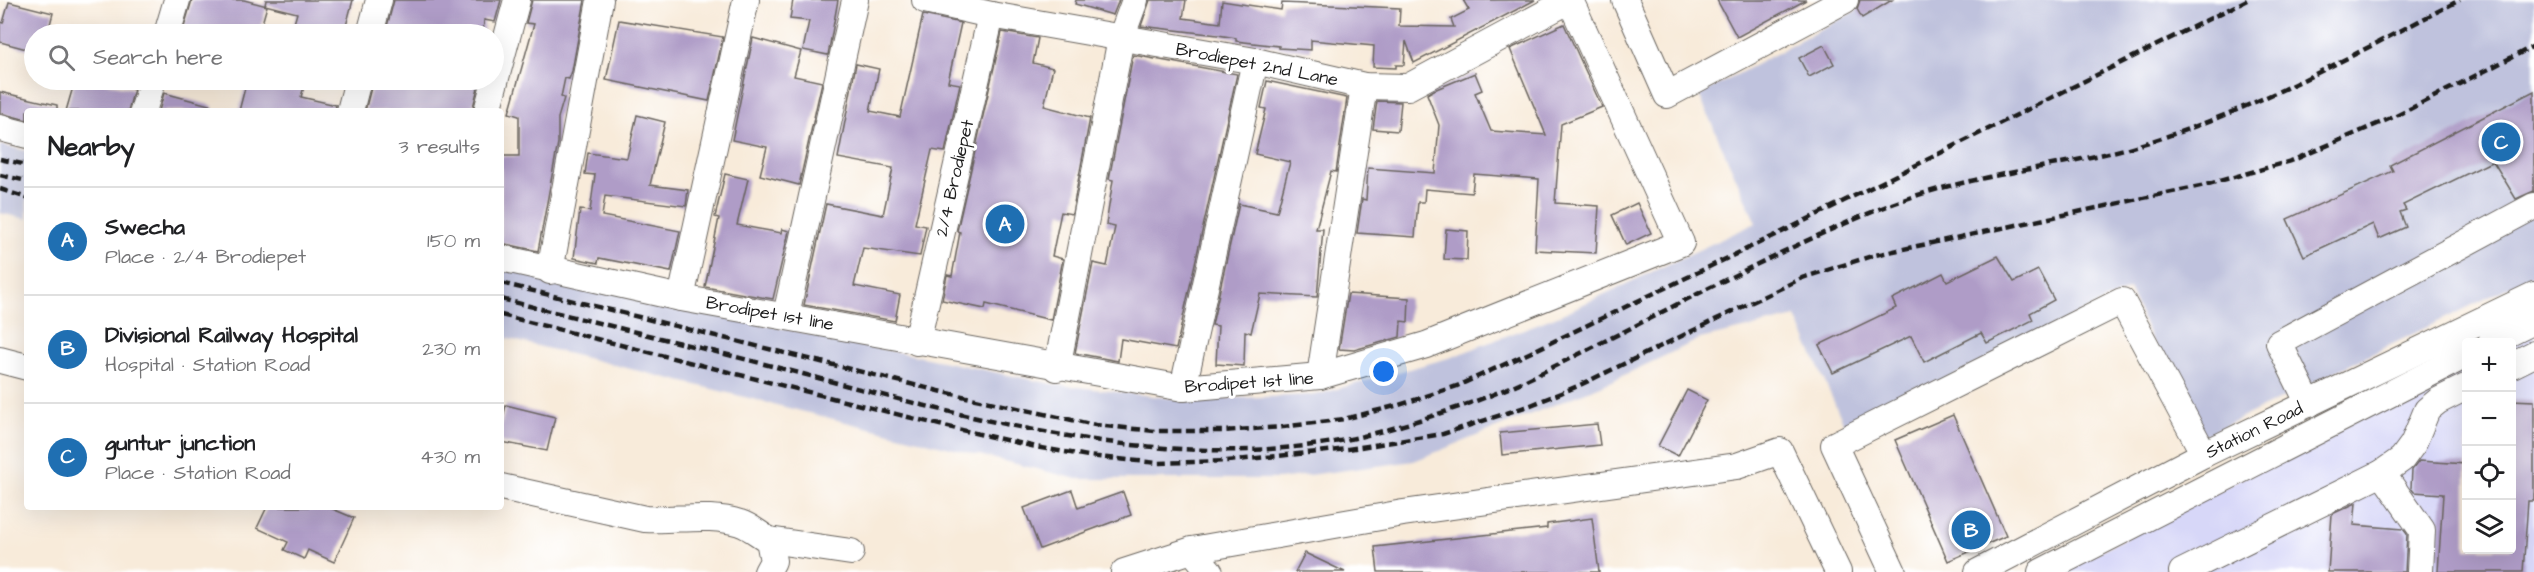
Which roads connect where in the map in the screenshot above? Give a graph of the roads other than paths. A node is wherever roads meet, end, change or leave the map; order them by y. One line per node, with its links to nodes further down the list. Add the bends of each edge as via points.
1 (177, 0): 13 (street)
2 (379, 0): 14 (street)
3 (517, 0): 16 (street)
4 (600, 0): 29 (street)
5 (746, 0): 31 (street)
6 (855, 0): 32 (street)
7 (925, 0): 12 (street, Brodiepet 2nd Lane)
8 (1135, 0): 15 (street)
9 (1570, 0): 18 (street, Brodiepet 2nd Lane, via 1408,87); 42 (street, Brodipet 1st line, via 1681,243 1426,345)
10 (1625, 0): 11 (street, via 1667,95)
11 (1845, 0)
12 (991, 15): 15 (street, Brodiepet 2nd Lane); 35 (street, 2/4 Brodiepet)
13 (169, 24)
14 (373, 24)
15 (1121, 38): 17 (street, Brodiepet 2nd Lane); 41 (street)
16 (504, 48)
17 (1255, 60): 18 (street, Brodiepet 2nd Lane); 43 (street)
18 (1364, 86): 42 (street)
19 (150, 90): 22 (street)
20 (355, 90): 23 (street)
21 (493, 90): 24 (street)
22 (144, 108)
23 (351, 108)
24 (488, 108)
25 (0, 128): 26 (street)
26 (24, 134)
27 (2534, 206): 45 (street, via 2279,343)
28 (504, 259): 29 (street, Brodipet 1st line)
29 (550, 271): 31 (street, Brodipet 1st line)
30 (2534, 296): 45 (street, Station Road)
31 (681, 297): 32 (street, Brodipet 1st line)
32 (786, 315): 35 (street, Brodipet 1st line)
33 (2534, 321): 34 (street)
34 (2499, 338)
35 (917, 342): 41 (street, Brodipet 1st line)
36 (2534, 354): 39 (street)
37 (2462, 357): 58 (street)
38 (0, 360): 40 (street)
39 (2516, 363)
40 (24, 366)
41 (1057, 368): 43 (street, Brodipet 1st line)
42 (1320, 376): 43 (street, Brodipet 1st line)
43 (1183, 388)
44 (2462, 389): 47 (street, via 2427,410 2413,444 2402,459)
45 (2310, 404): 46 (street, Station Road)
46 (2204, 454): 56 (street, via 2122,301 1834,445); 57 (street, Station Road)
47 (2382, 473): 59 (street); 60 (street, via 2422,530)
48 (504, 488): 49 (street, via 645,519 699,518 741,523)
49 (769, 540): 51 (street); 52 (street, via 773,561)
50 (1192, 550): 53 (street); 54 (street); 55 (street, via 1403,513 1737,466 1780,451)
51 (851, 552)
52 (767, 572)
53 (1124, 572)
54 (1210, 572)
55 (1838, 572)
56 (1893, 572)
57 (1978, 572)
58 (2041, 572)
59 (2182, 572)
60 (2420, 572)

